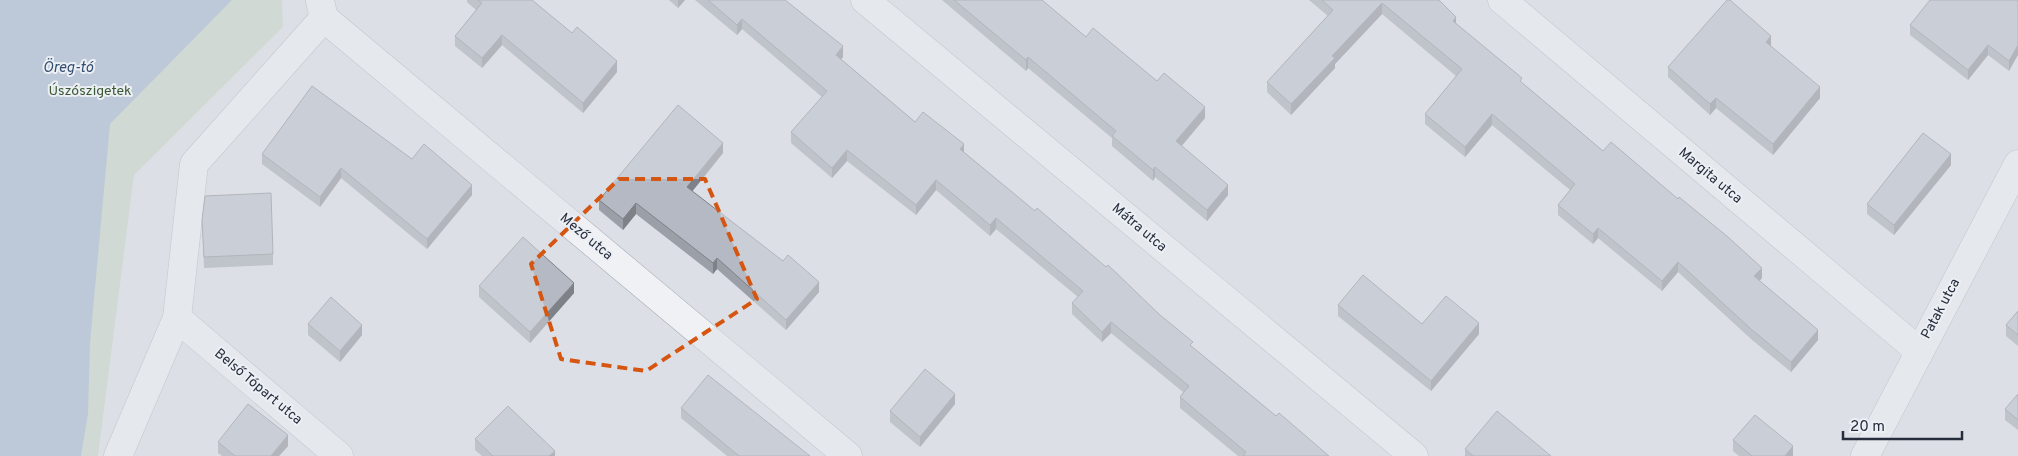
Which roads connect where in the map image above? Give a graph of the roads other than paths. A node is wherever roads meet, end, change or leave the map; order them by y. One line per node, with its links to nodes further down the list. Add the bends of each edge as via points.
1 (865, 0): 10 (street, Mátra utca)
2 (1502, 0): 6 (street, Margita utca)
3 (322, 9): 5 (street, via 194,164); 9 (street, Mező utca)
4 (2018, 164): 6 (street, Patak utca)
5 (177, 318): 7 (street); 8 (street, Belső Tópart utca)
6 (1919, 351): 11 (street, Patak utca)
7 (118, 456)
8 (339, 456)
9 (848, 456)
10 (1414, 456)
11 (1865, 456)

